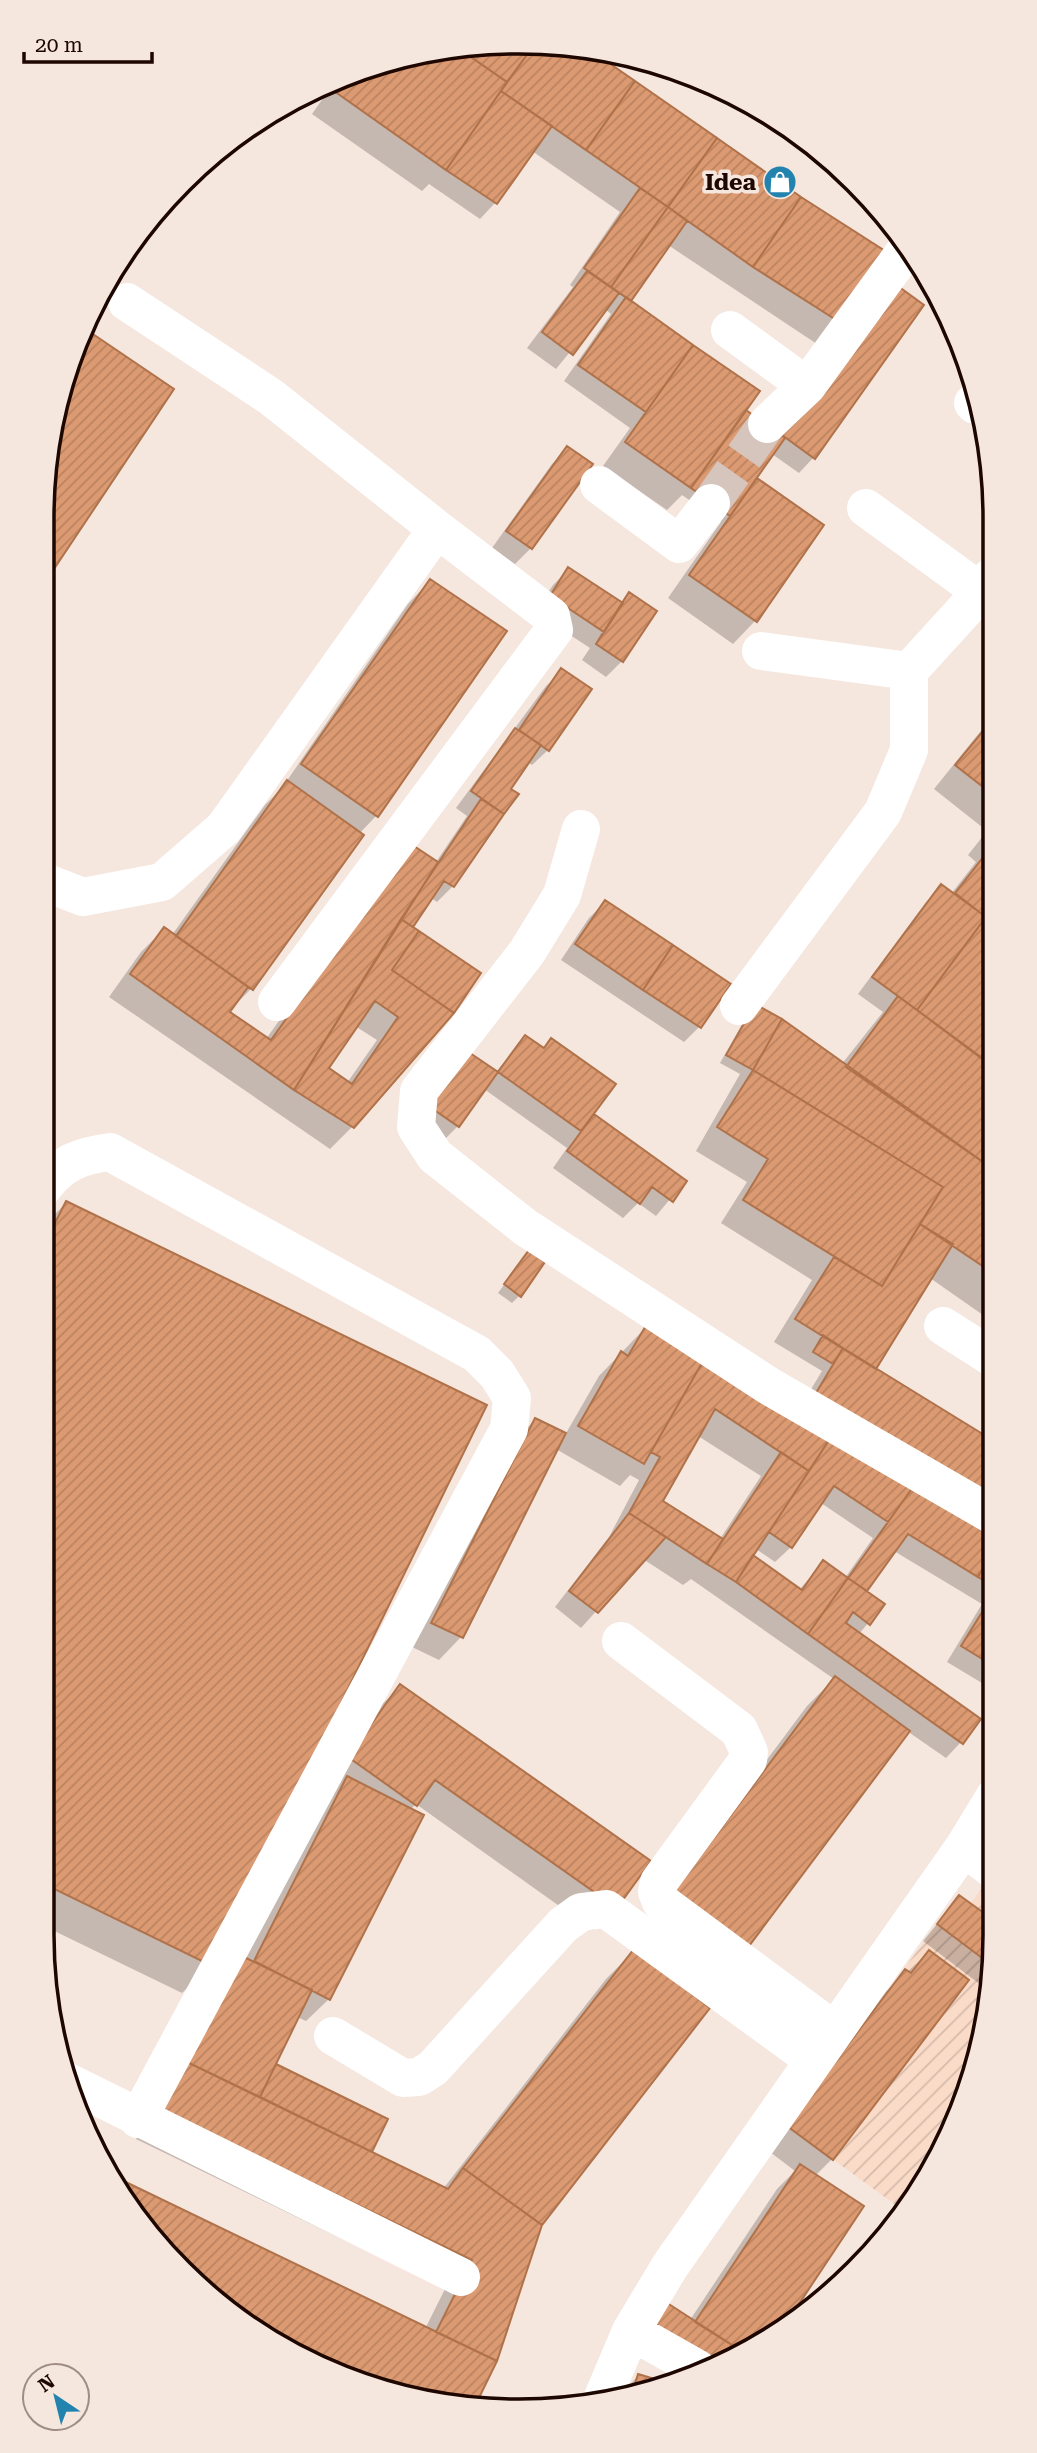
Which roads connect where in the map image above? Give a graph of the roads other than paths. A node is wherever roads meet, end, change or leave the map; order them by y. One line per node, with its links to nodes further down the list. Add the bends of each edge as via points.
1 (902, 257): 4 (lane)
2 (127, 303): 9 (lane, via 271,397)
3 (730, 330): 4 (lane)
4 (807, 386): 5 (lane)
5 (766, 424)
6 (599, 485): 7 (lane, via 679,544)
7 (711, 503)
8 (866, 508): 10 (lane)
9 (437, 529): 15 (lane, via 224,828 162,882 83,897); 16 (lane, via 551,616 554,630)
10 (983, 582)
11 (983, 587): 13 (lane)
12 (761, 651): 13 (lane)
13 (909, 671): 17 (lane, via 908,750 883,812)
14 (581, 830): 21 (lane, via 562,895 527,953 419,1091 416,1126 435,1156 525,1227 769,1386)
15 (54, 886)
16 (277, 1002)
17 (739, 1006)
18 (54, 1174): 29 (lane, via 80,1156 110,1152 477,1354 512,1398 509,1429)
19 (943, 1326): 20 (lane)
20 (983, 1352)
21 (983, 1510)
22 (621, 1641): 27 (lane, via 739,1730 749,1752 748,1760 659,1882 661,1902)
23 (983, 1816): 24 (lane)
24 (964, 1847): 25 (lane); 27 (lane)
25 (983, 1862)
26 (333, 2036): 27 (lane, via 403,2078 419,2077 433,2068 563,1925 581,1912 606,1909)
27 (825, 2046): 31 (lane, via 670,2266)
28 (81, 2089): 29 (lane)
29 (138, 2119): 30 (lane)
30 (461, 2277)
31 (631, 2331): 32 (lane); 33 (lane)
32 (691, 2365)
33 (606, 2391)

